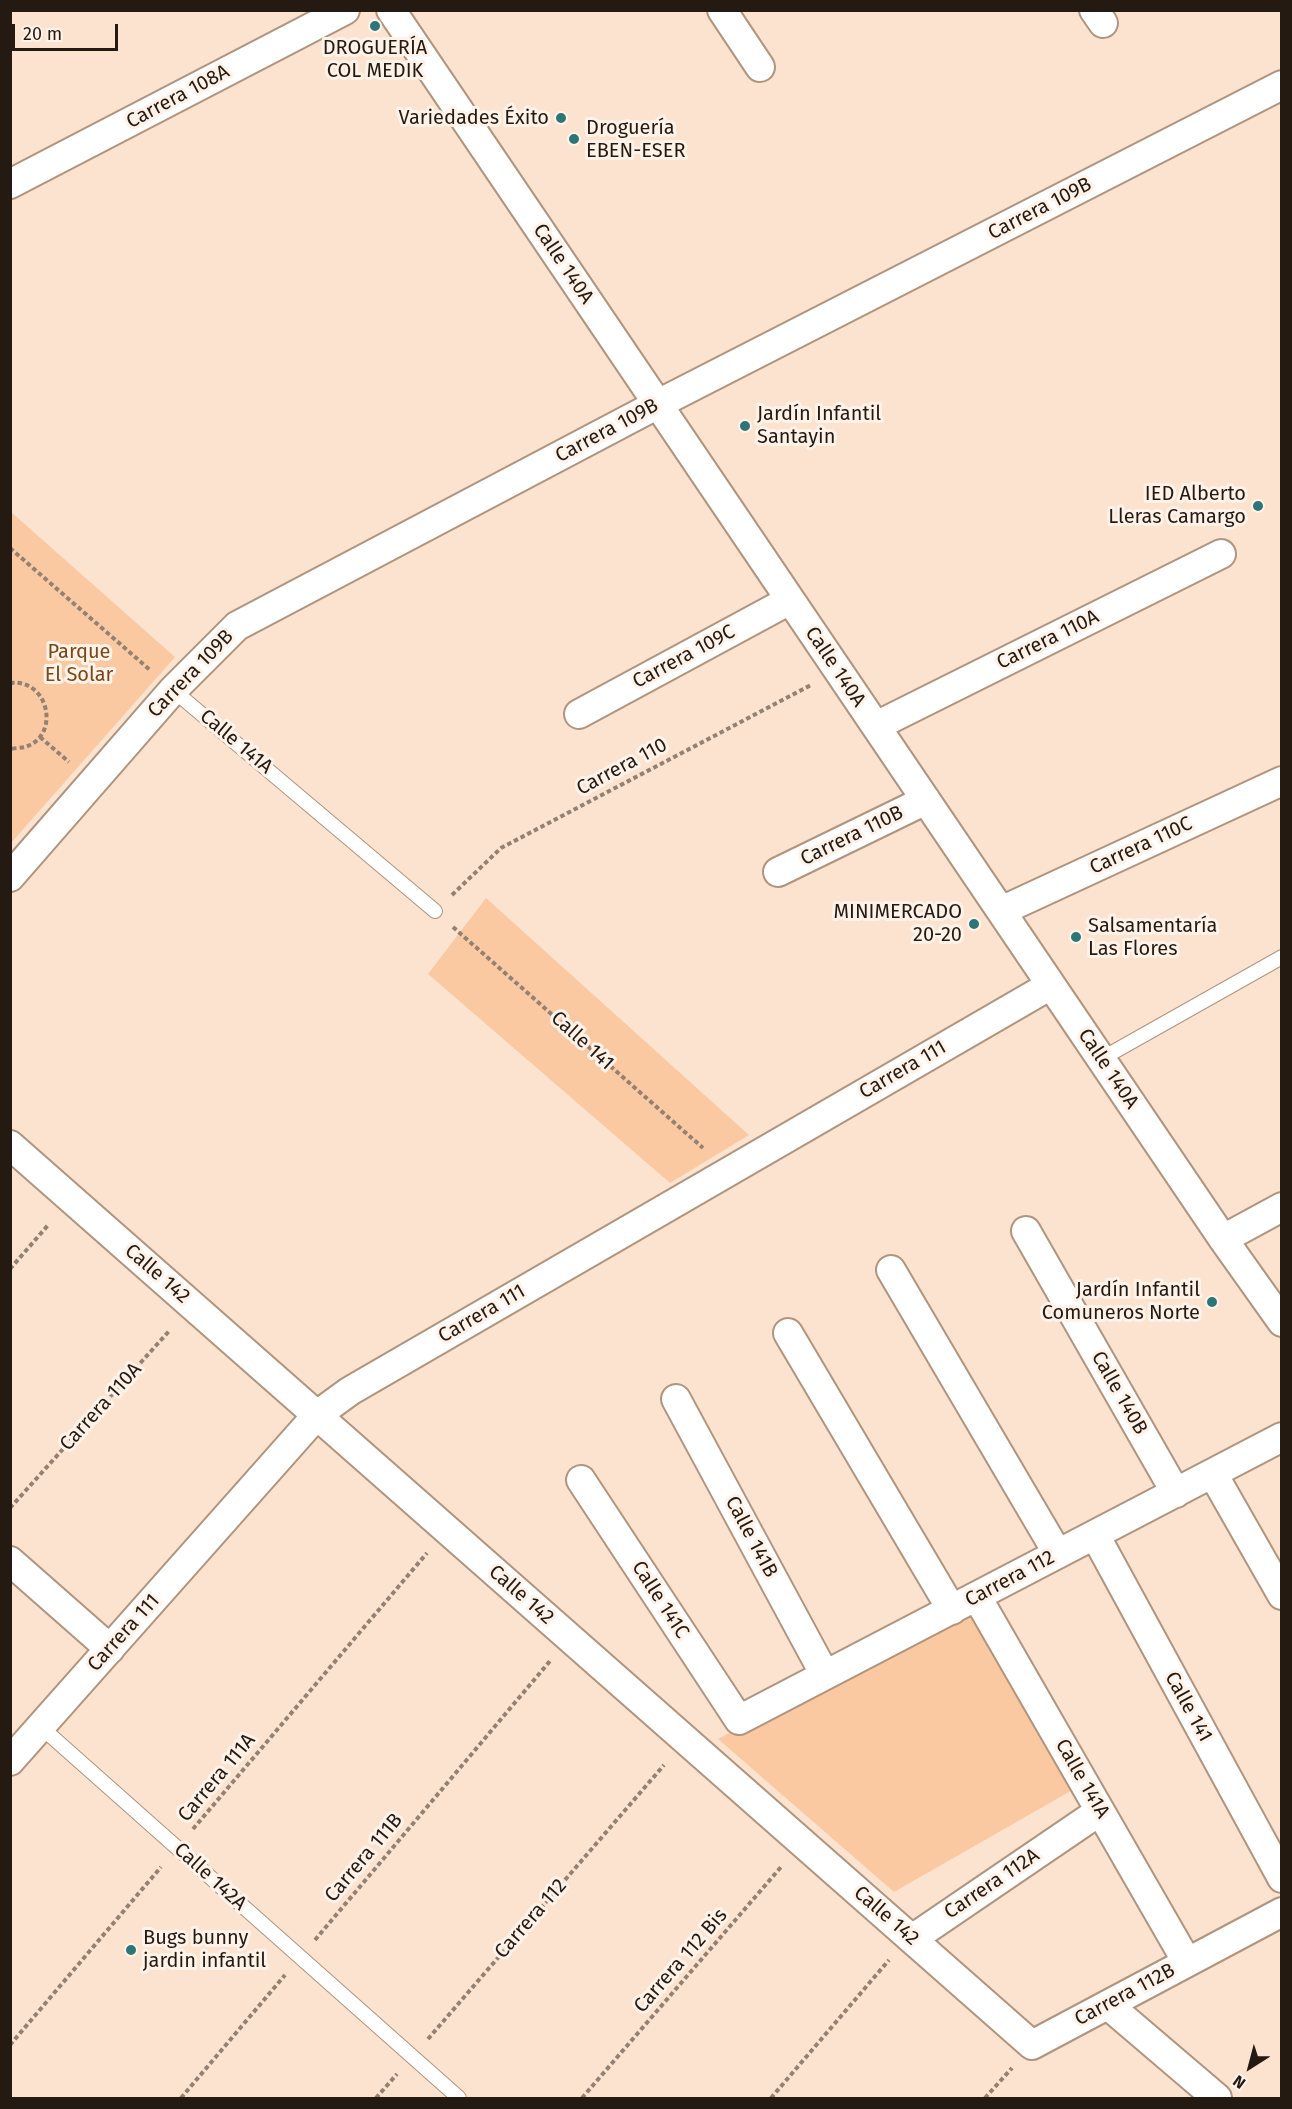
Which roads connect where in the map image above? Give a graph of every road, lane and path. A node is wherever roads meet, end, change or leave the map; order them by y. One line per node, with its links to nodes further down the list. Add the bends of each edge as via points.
1 (345, 10): 6 (street, Carrera 108A)
2 (391, 10): 7 (street, Calle 140A)
3 (722, 10): 4 (street)
4 (760, 67)
5 (1281, 86): 7 (street, Carrera 109B)
6 (10, 184)
7 (658, 404): 10 (street, Calle 140A); 13 (street, Carrera 109B, via 237,626)
8 (10, 548): 13 (path)
9 (1221, 554): 15 (street, Carrera 110A)
10 (790, 600): 11 (street, Calle 140A); 14 (street, Carrera 109C)
11 (838, 671): 15 (street, Calle 140A); 21 (path, Carrera 110, via 501,848)
12 (10, 683): 16 (path, via 19,682 35,689 46,704 48,721 40,737 26,747)
13 (173, 690): 20 (street, Carrera 109B); 21 (lane, Calle 141A)
14 (579, 714)
15 (876, 726): 18 (street, Calle 140A)
16 (10, 749)
17 (1281, 781): 22 (street, Carrera 110C)
18 (926, 800): 19 (street, Carrera 110B); 22 (street, Calle 140A)
19 (778, 872)
20 (10, 877)
21 (435, 911): 27 (path, Calle 141)
22 (1001, 911): 24 (street, Calle 140A)
23 (1281, 957): 25 (lane)
24 (1051, 985): 25 (street, Calle 140A); 27 (street, Carrera 111)
25 (1101, 1059): 31 (street, Calle 140A)
26 (10, 1145): 28 (street, Calle 142)
27 (728, 1170): 38 (street, Carrera 111, via 350,1391)
28 (72, 1199): 32 (path); 34 (street, Calle 142)
29 (1281, 1207): 31 (street)
30 (1026, 1231): 42 (street, Calle 140B)
31 (1223, 1239): 35 (street, Calle 140A)
32 (10, 1269)
33 (891, 1270): 46 (street)
34 (192, 1305): 38 (street, Calle 142); 43 (path, Carrera 110A)
35 (1281, 1322)
36 (788, 1334): 50 (street)
37 (676, 1399): 53 (street, Calle 141B)
38 (317, 1415): 44 (street, Calle 142); 52 (street, Carrera 111)
39 (1281, 1437): 40 (street, Carrera 112)
40 (1213, 1474): 42 (street, Carrera 112); 48 (street)
41 (581, 1480): 54 (street, Calle 141C)
42 (1176, 1493): 45 (street, Carrera 112)
43 (10, 1508)
44 (447, 1529): 51 (street, Calle 142); 60 (path, Carrera 111A)
45 (1095, 1535): 46 (street, Carrera 112); 61 (street, Calle 141)
46 (1058, 1554): 49 (street, Carrera 112)
47 (10, 1561): 52 (street)
48 (1281, 1595)
49 (977, 1597): 50 (street, Carrera 112); 58 (street, Calle 141A)
50 (952, 1610): 53 (street, Carrera 112)
51 (569, 1637): 56 (street, Calle 142); 64 (path, Carrera 111B)
52 (110, 1649): 55 (street, Carrera 111)
53 (825, 1675): 54 (street, Carrera 112)
54 (739, 1720)
55 (41, 1727): 57 (street, Carrera 111); 60 (lane, Calle 142A)
56 (686, 1740): 59 (street, Calle 142); 69 (path, Carrera 112)
57 (10, 1761)
58 (1100, 1811): 63 (street, Carrera 112A); 65 (street, Calle 141A)
59 (802, 1843): 63 (street, Calle 142); 73 (path, Carrera 112 Bis)
60 (177, 1848): 64 (lane, Calle 142A); 67 (path, Carrera 111A)
61 (1281, 1878)
62 (1281, 1912): 65 (street, Carrera 112B)
63 (912, 1939): 68 (street, Calle 142); 74 (path, via 890,1958)
64 (300, 1957): 69 (lane, Calle 142A); 70 (path, Carrera 111B)
65 (1187, 1962): 66 (street, Carrera 112B)
66 (1108, 2005): 68 (street, Carrera 112B); 76 (street)
67 (10, 2045)
68 (1032, 2045): 75 (path)
69 (412, 2057): 71 (path, Carrera 112); 72 (lane, Calle 142A)
70 (181, 2098)
71 (376, 2098)
72 (459, 2098)
73 (582, 2098)
74 (771, 2098)
75 (985, 2098)
76 (1217, 2098)

